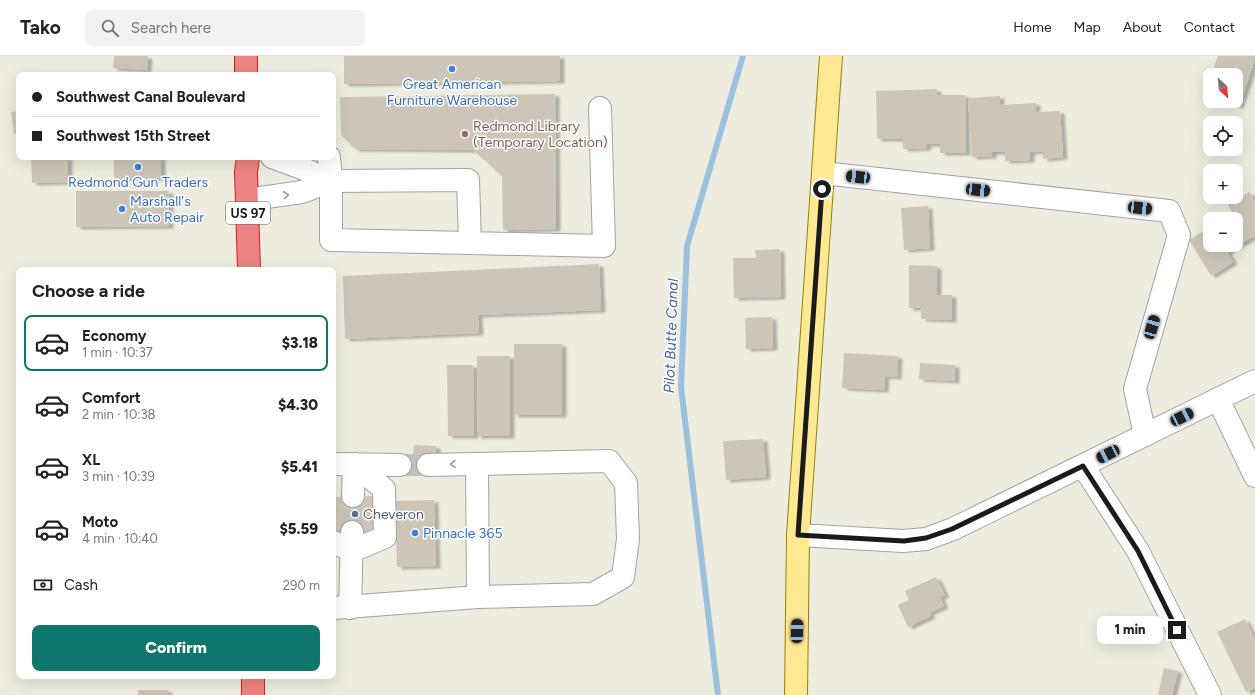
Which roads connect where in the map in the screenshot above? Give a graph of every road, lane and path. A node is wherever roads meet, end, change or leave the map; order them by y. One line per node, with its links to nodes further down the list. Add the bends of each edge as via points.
1 (246, 56): 3 (highway)
2 (831, 56): 8 (main road)
3 (246, 72)
4 (600, 108): 11 (street, via 604,246)
5 (248, 160): 10 (highway, US 97)
6 (280, 160): 9 (street)
7 (329, 160): 9 (street)
8 (823, 173): 15 (street, via 1169,211 1179,235 1135,389); 23 (main road)
9 (331, 181): 10 (street, one-way to 9, via 302,192); 11 (street, via 331,240); 11 (street, via 468,180)
10 (247, 200): 12 (highway, US 97)
11 (470, 243)
12 (248, 267)
13 (1255, 381): 14 (street)
14 (1218, 400): 15 (street); 21 (street)
15 (1145, 435): 20 (street)
16 (344, 464): 18 (street); 22 (street); 24 (street, via 384,489 385,537)
17 (477, 464): 19 (street, one-way to 19); 25 (street); 25 (street, via 609,461 626,483 628,539 623,577 593,594)
18 (400, 465)
19 (428, 465)
20 (1083, 466): 23 (street, via 952,529 926,538 904,541); 30 (street, via 1138,551)
21 (1255, 476)
22 (353, 496)
23 (798, 535): 29 (main road)
24 (346, 542): 26 (street)
25 (478, 598): 26 (street)
26 (342, 608)
27 (253, 679): 28 (highway)
28 (253, 695)
29 (796, 695)
30 (1210, 695)

